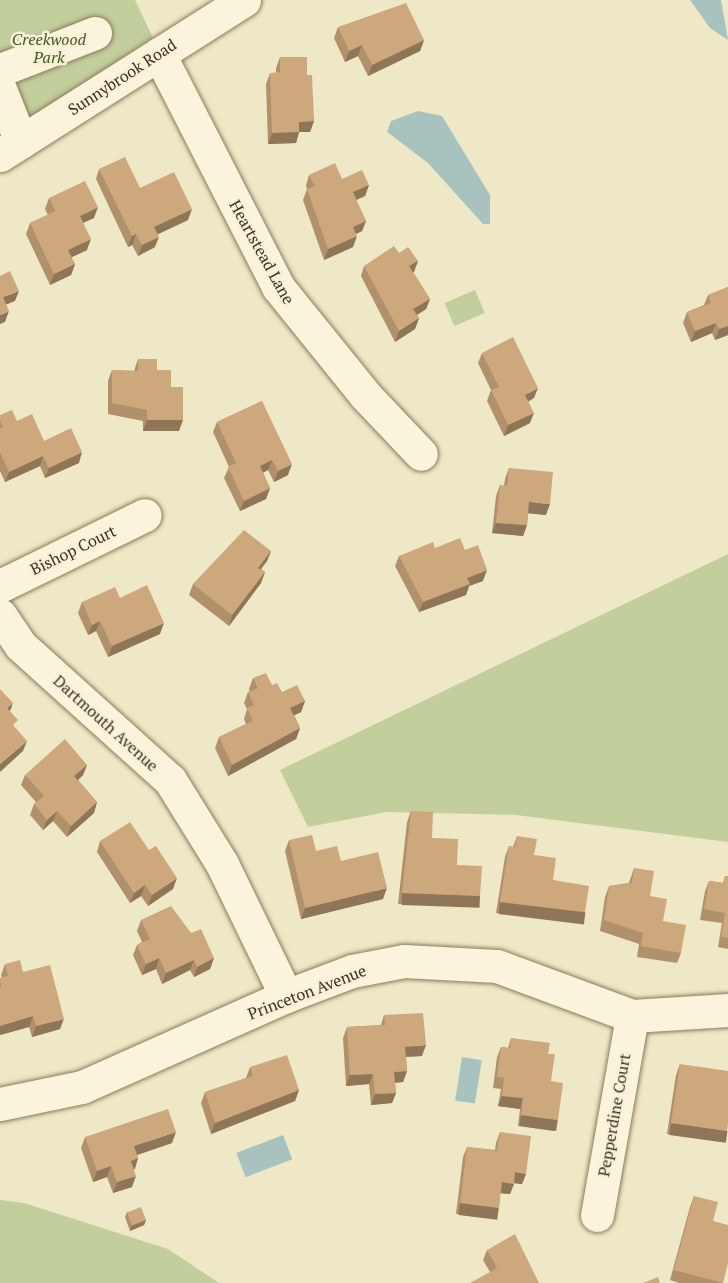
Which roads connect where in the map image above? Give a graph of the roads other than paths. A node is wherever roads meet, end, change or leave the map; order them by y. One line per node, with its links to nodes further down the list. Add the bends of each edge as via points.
1 (244, 0): 3 (street, Sunnybrook Road)
2 (95, 33): 4 (street)
3 (159, 54): 6 (street, Sunnybrook Road); 7 (street, Heartstead Lane, via 278,287 358,387)
4 (0, 70)
5 (0, 89): 6 (street)
6 (11, 148)
7 (421, 454)
8 (145, 515): 9 (street, Bishop Court)
9 (0, 586)
10 (0, 615): 11 (street, Dartmouth Avenue, via 20,645 170,780 222,864)
11 (286, 996): 13 (street, Princeton Avenue, via 352,971 448,960 497,966); 14 (street, Princeton Avenue, via 82,1087)
12 (728, 1010): 13 (street, Princeton Avenue)
13 (632, 1016): 15 (street, Pepperdine Court)
14 (0, 1104)
15 (597, 1215)

